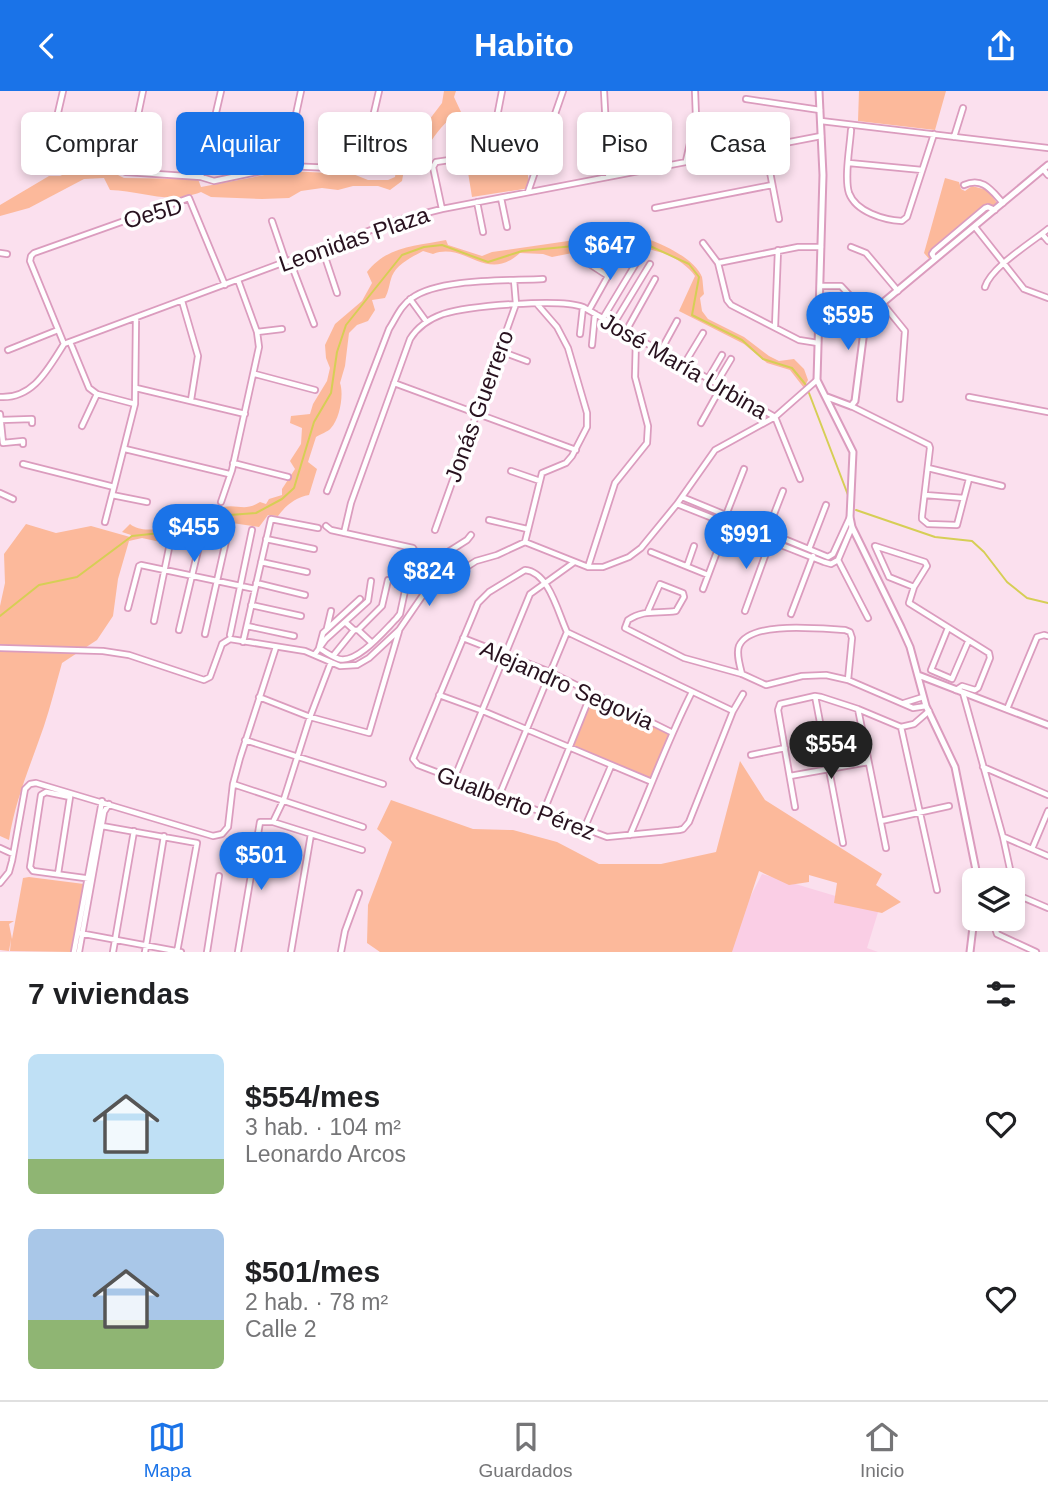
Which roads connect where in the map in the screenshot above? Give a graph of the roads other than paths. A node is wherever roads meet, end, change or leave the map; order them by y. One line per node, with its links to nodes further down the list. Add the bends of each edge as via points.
1 (63, 91): 14 (street)
2 (144, 91): 15 (street)
3 (221, 91): 40 (street)
4 (301, 91): 16 (street)
5 (379, 91): 17 (street)
6 (502, 91): 18 (street)
7 (563, 91): 19 (street)
8 (604, 91): 20 (street)
9 (695, 91): 21 (street)
10 (818, 91): 13 (street)
11 (746, 99): 13 (street)
12 (963, 108): 26 (street)
13 (820, 110): 22 (street)
14 (58, 112)
15 (139, 112)
16 (297, 112)
17 (374, 112)
18 (498, 112)
19 (556, 112)
20 (605, 112)
21 (696, 112)
22 (821, 121): 24 (street); 25 (street)
23 (850, 130): 31 (street)
24 (934, 134): 26 (street); 33 (street)
25 (822, 135): 27 (street, Leonidas Plaza); 60 (street)
26 (954, 137): 28 (street)
27 (790, 141)
28 (1048, 148)
29 (446, 161): 49 (street, via 433,164)
30 (686, 161): 32 (street, Leonidas Plaza)
31 (849, 163): 33 (street); 33 (street, via 852,197 881,219 902,221 907,217)
32 (672, 164)
33 (922, 170)
34 (1046, 170): 47 (street)
35 (162, 174): 40 (street)
36 (242, 175): 40 (street, via 214,181)
37 (534, 175): 44 (street)
38 (617, 175): 41 (street, Leonidas Plaza)
39 (770, 175): 42 (street)
40 (201, 177)
41 (608, 177): 44 (street, Leonidas Plaza)
42 (772, 185): 48 (street); 51 (street)
43 (964, 185): 47 (street, via 987,185)
44 (528, 192): 45 (street, Leonidas Plaza)
45 (501, 198): 46 (street, Leonidas Plaza); 53 (street)
46 (477, 202): 49 (street, Leonidas Plaza); 56 (street)
47 (1003, 203): 50 (street)
48 (654, 208)
49 (442, 209): 62 (street, Leonidas Plaza)
50 (995, 210): 54 (street); 67 (street, via 986,207 936,248 932,254)
51 (779, 219)
52 (272, 221): 68 (street)
53 (507, 227)
54 (975, 227): 67 (street); 72 (street)
55 (1048, 229): 57 (street)
56 (483, 232)
57 (1042, 234): 58 (street); 72 (street)
58 (1048, 241)
59 (703, 243): 69 (street)
60 (821, 247): 63 (street); 78 (street)
61 (851, 247): 80 (street, via 866,253)
62 (322, 248): 68 (street, Leonidas Plaza); 81 (street)
63 (778, 250): 69 (street); 98 (street)
64 (0, 253): 65 (street)
65 (7, 254)
66 (638, 260): 93 (street)
67 (936, 260): 80 (street)
68 (288, 262): 75 (street, Leonidas Plaza); 96 (street)
69 (718, 263): 98 (street, via 731,305)
70 (650, 264): 97 (street)
71 (591, 265): 89 (street, via 608,277)
72 (1004, 265): 79 (street); 82 (street, via 1026,290)
73 (543, 279): 76 (street)
74 (655, 279): 101 (street)
75 (238, 280): 77 (street, Leonidas Plaza); 102 (street)
76 (514, 281): 83 (street, via 443,285); 85 (street, Jonás Guerrero)
77 (225, 285): 84 (street, Leonidas Plaza); 100 (street, Oe5D, via 189,198 30,256)
78 (820, 286): 91 (street, via 843,288); 107 (street)
79 (985, 286)
80 (898, 291): 87 (street)
81 (337, 293)
82 (1048, 298)
83 (410, 299): 94 (street); 156 (street, via 389,329)
84 (182, 301): 92 (street, Leonidas Plaza); 128 (street, via 198,356)
85 (516, 304): 86 (street, José María Urbina); 94 (street, José María Urbina, via 455,311); 111 (street, Jonás Guerrero)
86 (537, 304): 88 (street, José María Urbina); 143 (street, via 568,348 586,408 587,427)
87 (883, 304): 91 (street); 129 (street, via 905,331)
88 (583, 307): 89 (street, José María Urbina); 104 (street)
89 (589, 310): 90 (street, José María Urbina)
90 (595, 314): 93 (street, José María Urbina); 109 (street)
91 (868, 315): 131 (street)
92 (136, 318): 106 (street, Leonidas Plaza); 122 (street)
93 (603, 318): 97 (street, José María Urbina)
94 (426, 321): 120 (street, via 410,339)
95 (677, 321): 112 (street)
96 (314, 324)
97 (613, 325): 101 (street, José María Urbina)
98 (775, 327): 107 (street, via 799,340)
99 (282, 329): 102 (street)
100 (58, 330): 108 (street); 110 (street)
101 (626, 331): 105 (street, José María Urbina)
102 (257, 332): 117 (street)
103 (703, 333): 116 (street)
104 (580, 334)
105 (636, 338): 112 (street, José María Urbina); 198 (street, via 635,377 648,426 647,443 615,483)
106 (71, 342): 108 (street, Leonidas Plaza); 124 (street, via 89,388)
107 (818, 343): 119 (street)
108 (64, 344): 126 (street, via 29,390)
109 (592, 345)
110 (8, 350)
111 (500, 351): 115 (street); 135 (street, Jonás Guerrero)
112 (660, 352): 116 (street, José María Urbina)
113 (722, 355): 118 (street)
114 (731, 359): 121 (street)
115 (527, 361)
116 (683, 366): 118 (street, José María Urbina)
117 (254, 374): 123 (street); 134 (street)
118 (708, 379): 121 (street, José María Urbina)
119 (817, 380): 125 (street); 136 (street)
120 (394, 383): 135 (street); 180 (street)
121 (718, 386): 136 (street, José María Urbina); 139 (street)
122 (136, 388): 128 (street); 130 (street)
123 (315, 390)
124 (96, 394): 130 (street); 140 (street)
125 (826, 396): 131 (street); 169 (street, via 853,452)
126 (0, 397)
127 (969, 397): 132 (street)
128 (191, 400): 134 (street)
129 (900, 400)
130 (135, 404): 142 (street)
131 (851, 406): 146 (street, via 929,445)
132 (1048, 412)
133 (0, 414): 137 (street)
134 (245, 414): 144 (street)
135 (477, 414): 143 (street); 178 (street, Jonás Guerrero)
136 (775, 417): 152 (street, José María Urbina); 161 (street, via 715,450)
137 (1, 420): 138 (street, via 32,419); 141 (street, via 3,443)
138 (32, 423)
139 (701, 423)
140 (82, 426)
141 (23, 444)
142 (125, 449): 149 (street); 154 (street)
143 (576, 450): 153 (street, via 566,463 544,472)
144 (233, 463): 149 (street); 150 (street)
145 (23, 464): 154 (street)
146 (928, 468): 151 (street); 160 (street)
147 (744, 469): 168 (street)
148 (511, 471): 153 (street)
149 (229, 474): 165 (street)
150 (288, 477)
151 (969, 478): 155 (street); 162 (street)
152 (800, 479)
153 (540, 481): 176 (street)
154 (111, 486): 159 (street)
155 (1002, 486)
156 (327, 491)
157 (783, 491): 181 (street)
158 (0, 493): 163 (street)
159 (112, 495): 164 (street); 171 (street)
160 (925, 495): 162 (street); 162 (street, via 922,519 928,524 957,525)
161 (682, 497): 166 (street); 168 (street)
162 (964, 498)
163 (13, 499)
164 (146, 502)
165 (221, 502)
166 (677, 504): 172 (street); 198 (street, via 629,557 610,566)
167 (826, 505): 190 (street)
168 (728, 516): 172 (street); 181 (street)
169 (850, 517): 174 (street); 190 (street, via 832,556)
170 (489, 520): 176 (street)
171 (105, 522)
172 (728, 524): 184 (street); 202 (street)
173 (326, 526): 180 (street)
174 (852, 527): 193 (street); 249 (street, via 901,627)
175 (318, 528): 183 (street, via 275,519)
176 (527, 529): 186 (street)
177 (253, 530): 210 (street)
178 (435, 530)
179 (228, 532): 206 (street)
180 (344, 533): 196 (street, via 413,548)
181 (770, 533): 184 (street); 190 (street)
182 (471, 535): 196 (street)
183 (267, 539): 189 (street); 194 (street)
184 (771, 541): 192 (street); 220 (street)
185 (200, 542): 203 (street)
186 (524, 543): 195 (street); 231 (street, via 476,561 423,595)
187 (694, 546): 197 (street)
188 (169, 548): 199 (street)
189 (314, 549)
190 (812, 550): 192 (street)
191 (651, 552): 197 (street)
192 (812, 557): 193 (street, via 828,563); 221 (street)
193 (838, 560): 223 (street)
194 (261, 562): 200 (street); 208 (street)
195 (573, 563): 198 (street); 207 (street)
196 (424, 566): 201 (street)
197 (687, 566): 202 (street)
198 (588, 568)
199 (165, 571): 203 (street); 217 (street, via 139,566); 224 (street)
200 (307, 572)
201 (415, 573)
202 (708, 575): 212 (street)
203 (192, 577): 206 (street); 229 (street)
204 (388, 580): 230 (street, via 382,606)
205 (372, 581): 225 (street, via 368,601)
206 (216, 582): 210 (street); 233 (street)
207 (545, 582): 232 (street); 237 (street, via 525,570 489,592 478,603); 244 (street, via 530,594)
208 (256, 583): 213 (street); 214 (street)
209 (406, 586): 240 (street, via 398,618)
210 (240, 587): 213 (street); 234 (street)
211 (914, 587): 211 (street, via 889,577 875,546 927,564); 227 (street, via 909,599 913,607)
212 (703, 589)
213 (255, 590): 216 (street)
214 (305, 595)
215 (360, 599): 228 (street)
216 (251, 605): 222 (street); 226 (street)
217 (128, 608)
218 (331, 611): 228 (street)
219 (648, 611): 219 (street, via 676,611 683,593 660,584); 248 (street, via 628,620 625,628 684,658)
220 (745, 611)
221 (791, 614)
222 (300, 616)
223 (868, 618)
224 (154, 621)
225 (345, 622): 230 (street); 243 (street)
226 (247, 626): 235 (street); 238 (street)
227 (948, 628): 239 (street); 239 (street, via 931,670 954,678)
228 (327, 629): 243 (street)
229 (179, 630)
230 (356, 630): 240 (street); 246 (street)
231 (399, 630): 246 (street, via 357,665 340,666); 266 (street, via 369,733)
232 (567, 632): 247 (street); 252 (street)
233 (205, 634)
234 (230, 635)
235 (294, 636)
236 (1048, 636): 263 (street, via 1035,641)
237 (463, 638): 244 (street, Alejandro Segovia); 256 (street)
238 (243, 642): 241 (street, via 230,639 222,644 210,677 204,680 130,655); 242 (street)
239 (968, 642): 251 (street, via 990,658 977,689 962,686)
240 (372, 643): 246 (street, via 350,658)
241 (0, 647)
242 (276, 647): 245 (street); 258 (street)
243 (319, 648): 245 (street); 246 (street)
244 (506, 653): 247 (street, Alejandro Segovia); 264 (street)
245 (315, 654): 246 (street)
246 (332, 659): 266 (street)
247 (550, 672): 254 (street, Alejandro Segovia); 269 (street)
248 (742, 674): 250 (street, via 769,685 802,675); 250 (street, via 738,649 751,634 780,629 845,630 852,638)
249 (918, 675): 251 (street); 259 (street)
250 (848, 680): 260 (street)
251 (956, 690): 253 (street)
252 (692, 692): 265 (street); 270 (street)
253 (963, 693): 263 (street); 278 (street)
254 (592, 694): 270 (street, Alejandro Segovia); 272 (street)
255 (743, 694): 265 (street, Gualberto Pérez)
256 (439, 695): 264 (street); 281 (street, Gualberto Pérez, via 413,759)
257 (815, 696): 262 (street); 273 (street, via 782,703 778,710); 279 (street)
258 (259, 697): 266 (street); 271 (street)
259 (923, 697): 260 (street); 261 (street)
260 (903, 703): 261 (street)
261 (928, 708): 268 (street, via 914,724); 312 (street, via 955,767)
262 (858, 709): 268 (street); 276 (street)
263 (1007, 710): 267 (street)
264 (483, 711): 269 (street); 281 (street)
265 (733, 712): 302 (street, Gualberto Pérez, via 686,826)
266 (310, 717): 275 (street)
267 (1048, 725)
268 (901, 727): 294 (street)
269 (526, 729): 272 (street); 286 (street)
270 (671, 732): 282 (street)
271 (245, 740): 275 (street); 283 (street)
272 (568, 747): 277 (street); 293 (street)
273 (785, 747): 274 (street); 280 (street)
274 (751, 755)
275 (298, 757): 284 (street); 287 (street)
276 (868, 762): 279 (street); 295 (street)
277 (611, 766): 282 (street); 299 (street)
278 (982, 767): 285 (street); 304 (street)
279 (830, 769): 280 (street); 305 (street)
280 (790, 776): 291 (street)
281 (454, 779): 286 (street, Gualberto Pérez)
282 (652, 782): 302 (street)
283 (233, 784): 287 (street); 289 (street, via 228,827 213,836)
284 (383, 785)
285 (1048, 796)
286 (499, 797): 293 (street, Gualberto Pérez)
287 (284, 799): 296 (street); 298 (street)
288 (102, 801): 289 (street); 310 (street, via 30,784 25,789); 316 (street)
289 (109, 804): 297 (street)
290 (949, 806): 294 (street)
291 (795, 807)
292 (1048, 811): 308 (street)
293 (543, 813): 299 (street, Gualberto Pérez)
294 (920, 813): 295 (street); 318 (street)
295 (881, 821): 307 (street)
296 (273, 822): 301 (street); 332 (street, via 260,822)
297 (102, 826): 300 (street); 316 (street)
298 (363, 827)
299 (584, 829): 302 (street, Gualberto Pérez, via 607,838)
300 (134, 831): 303 (street); 325 (street)
301 (312, 834): 309 (street); 333 (street)
302 (630, 835)
303 (164, 836): 326 (street); 330 (street, via 197,843)
304 (1003, 837): 308 (street); 313 (street)
305 (844, 843)
306 (0, 848): 310 (street)
307 (887, 848)
308 (1032, 849): 311 (street)
309 (362, 850)
310 (13, 854): 317 (street, via 9,872)
311 (1048, 856)
312 (976, 868)
313 (1010, 868)
314 (58, 874): 314 (street, via 70,797 43,793 30,867); 316 (street)
315 (219, 876): 331 (street)
316 (89, 879): 324 (street)
317 (0, 883)
318 (937, 890)
319 (359, 893): 334 (street)
320 (1025, 898): 321 (street)
321 (1048, 908)
322 (972, 931): 335 (street)
323 (995, 931): 336 (street)
324 (80, 933): 325 (street); 327 (street)
325 (114, 940): 326 (street); 328 (street)
326 (146, 945): 329 (street); 330 (street)
327 (76, 952)
328 (113, 952)
329 (145, 952)
330 (179, 952)
331 (207, 952)
332 (238, 952)
333 (291, 952)
334 (341, 952)
335 (970, 952)
336 (1036, 952)

